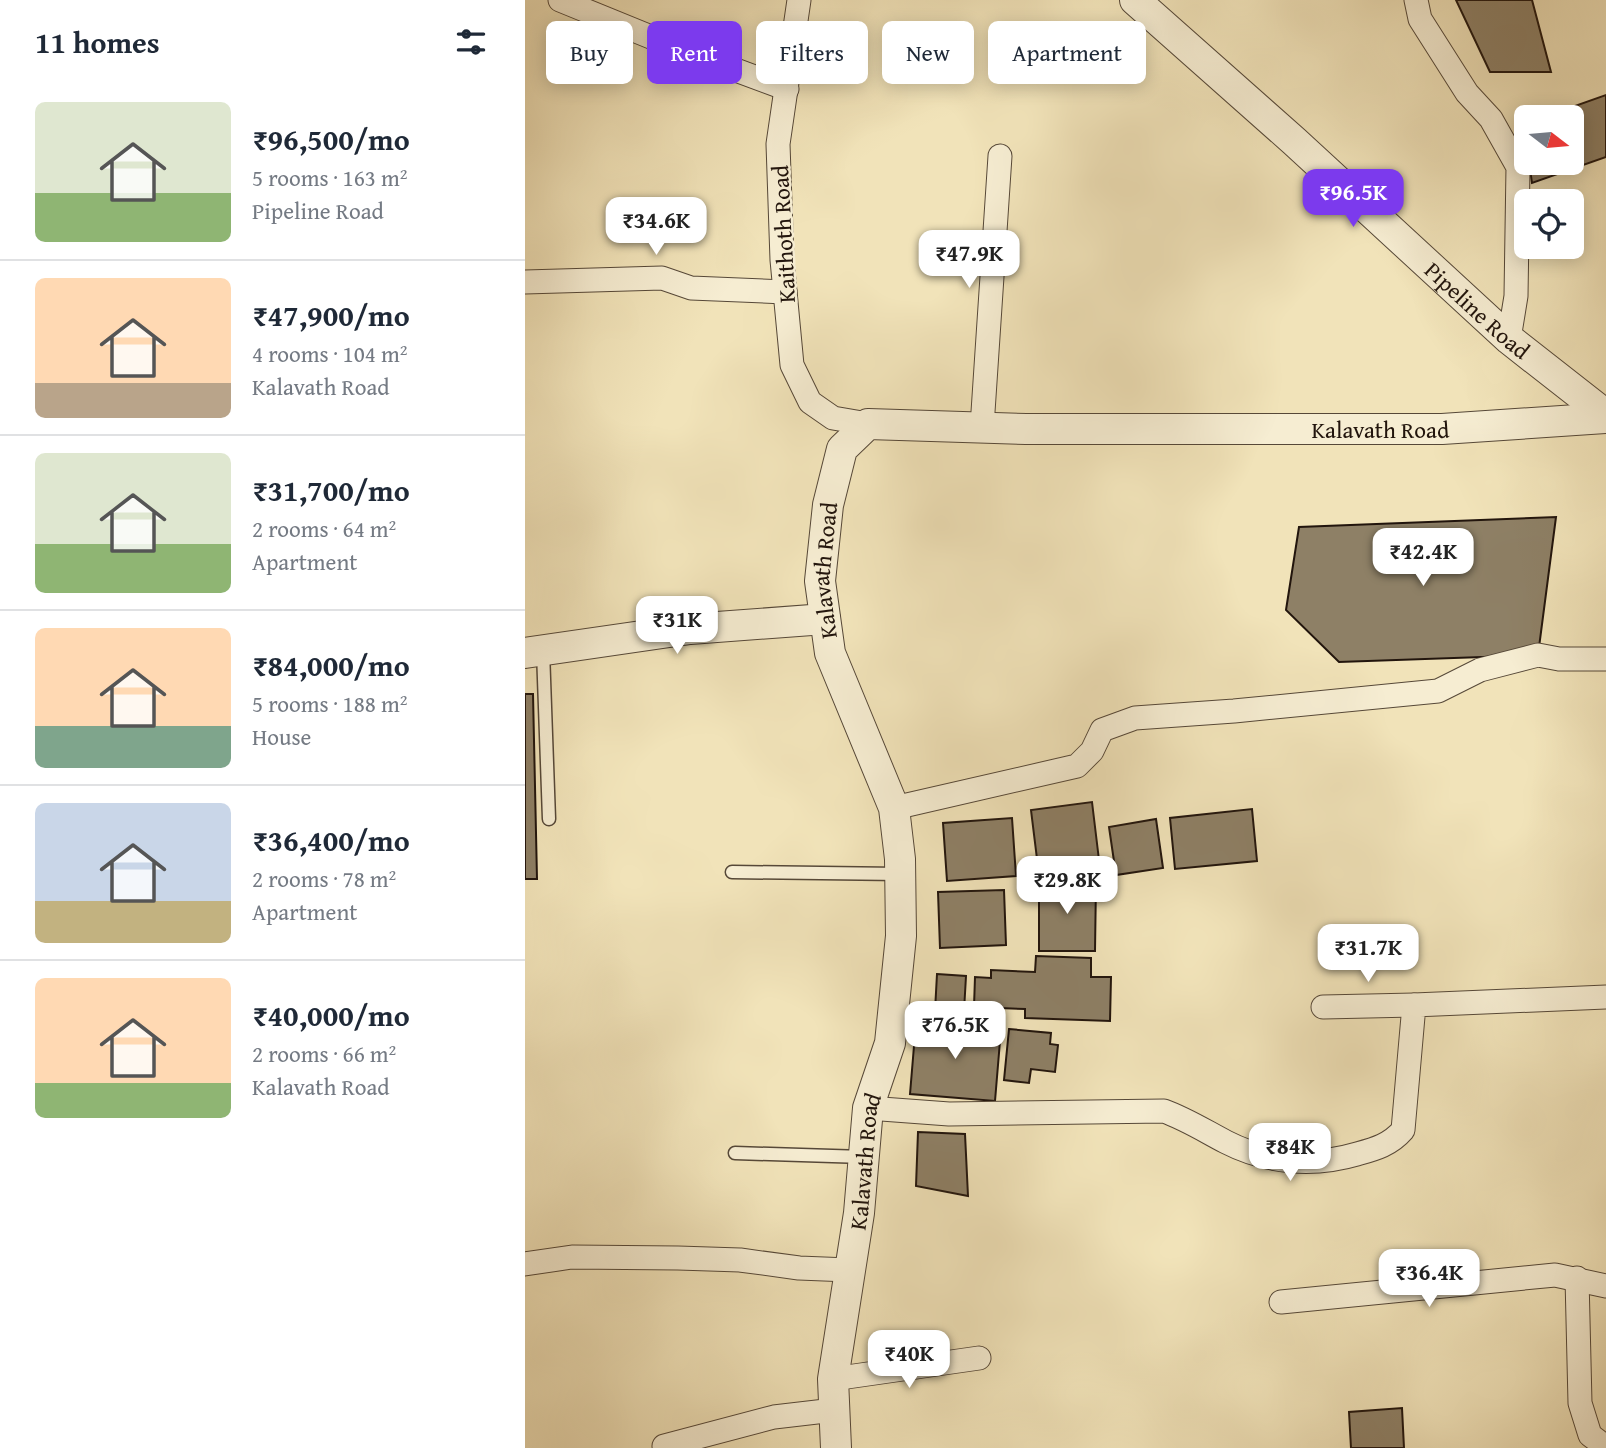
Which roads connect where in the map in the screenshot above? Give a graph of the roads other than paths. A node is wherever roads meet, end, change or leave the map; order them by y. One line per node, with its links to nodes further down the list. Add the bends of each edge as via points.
1 (560, 0): 5 (street)
2 (799, 0): 5 (street, Kaithoth Road)
3 (1135, 0): 9 (street, Pipeline Road)
4 (1416, 0): 9 (street, via 1420,19 1467,93 1491,119 1518,167 1516,296)
5 (787, 89): 8 (street, Kaithoth Road, via 778,144)
6 (1000, 156): 12 (street)
7 (525, 282): 8 (street, via 662,278 691,288)
8 (785, 292): 11 (street, Kaithoth Road, via 792,365 810,402 833,418)
9 (1509, 339): 10 (street, Pipeline Road)
10 (1606, 417): 12 (street, Kalavath Road, via 1442,429)
11 (868, 424): 12 (street, Kalavath Road); 13 (street, Kalavath Road, via 842,449 828,505 820,581)
12 (982, 427)
13 (825, 620): 14 (street, via 689,629); 16 (street, Kalavath Road, via 830,653)
14 (534, 652): 17 (lane)
15 (1606, 659): 16 (street, via 1538,655 1480,670 1438,691 1135,718 1102,730 1077,766)
16 (894, 808): 19 (street, Kalavath Road)
17 (549, 819)
18 (732, 873): 19 (lane)
19 (901, 874): 23 (street, Kalavath Road, via 901,936 890,1044)
20 (1606, 997): 21 (street)
21 (1414, 1005): 22 (street); 23 (street, via 1403,1130 1383,1147 1345,1158 1295,1162 1264,1156 1164,1111 949,1114)
22 (1323, 1007)
23 (869, 1108): 25 (street, Kalavath Road)
24 (735, 1153): 25 (lane)
25 (864, 1157): 27 (street, Kalavath Road)
26 (525, 1264): 27 (street, via 572,1257 678,1258)
27 (849, 1270): 32 (street, Kalavath Road)
28 (1577, 1278): 29 (street); 30 (street, via 1555,1275); 35 (street, via 1580,1403 1590,1435)
29 (1606, 1286)
30 (1281, 1302)
31 (979, 1358): 32 (street)
32 (833, 1379): 33 (street, Kalavath Road)
33 (835, 1409): 34 (street, via 774,1417); 36 (street, Kalavath Road)
34 (664, 1446)
35 (1606, 1447)
36 (836, 1448)

